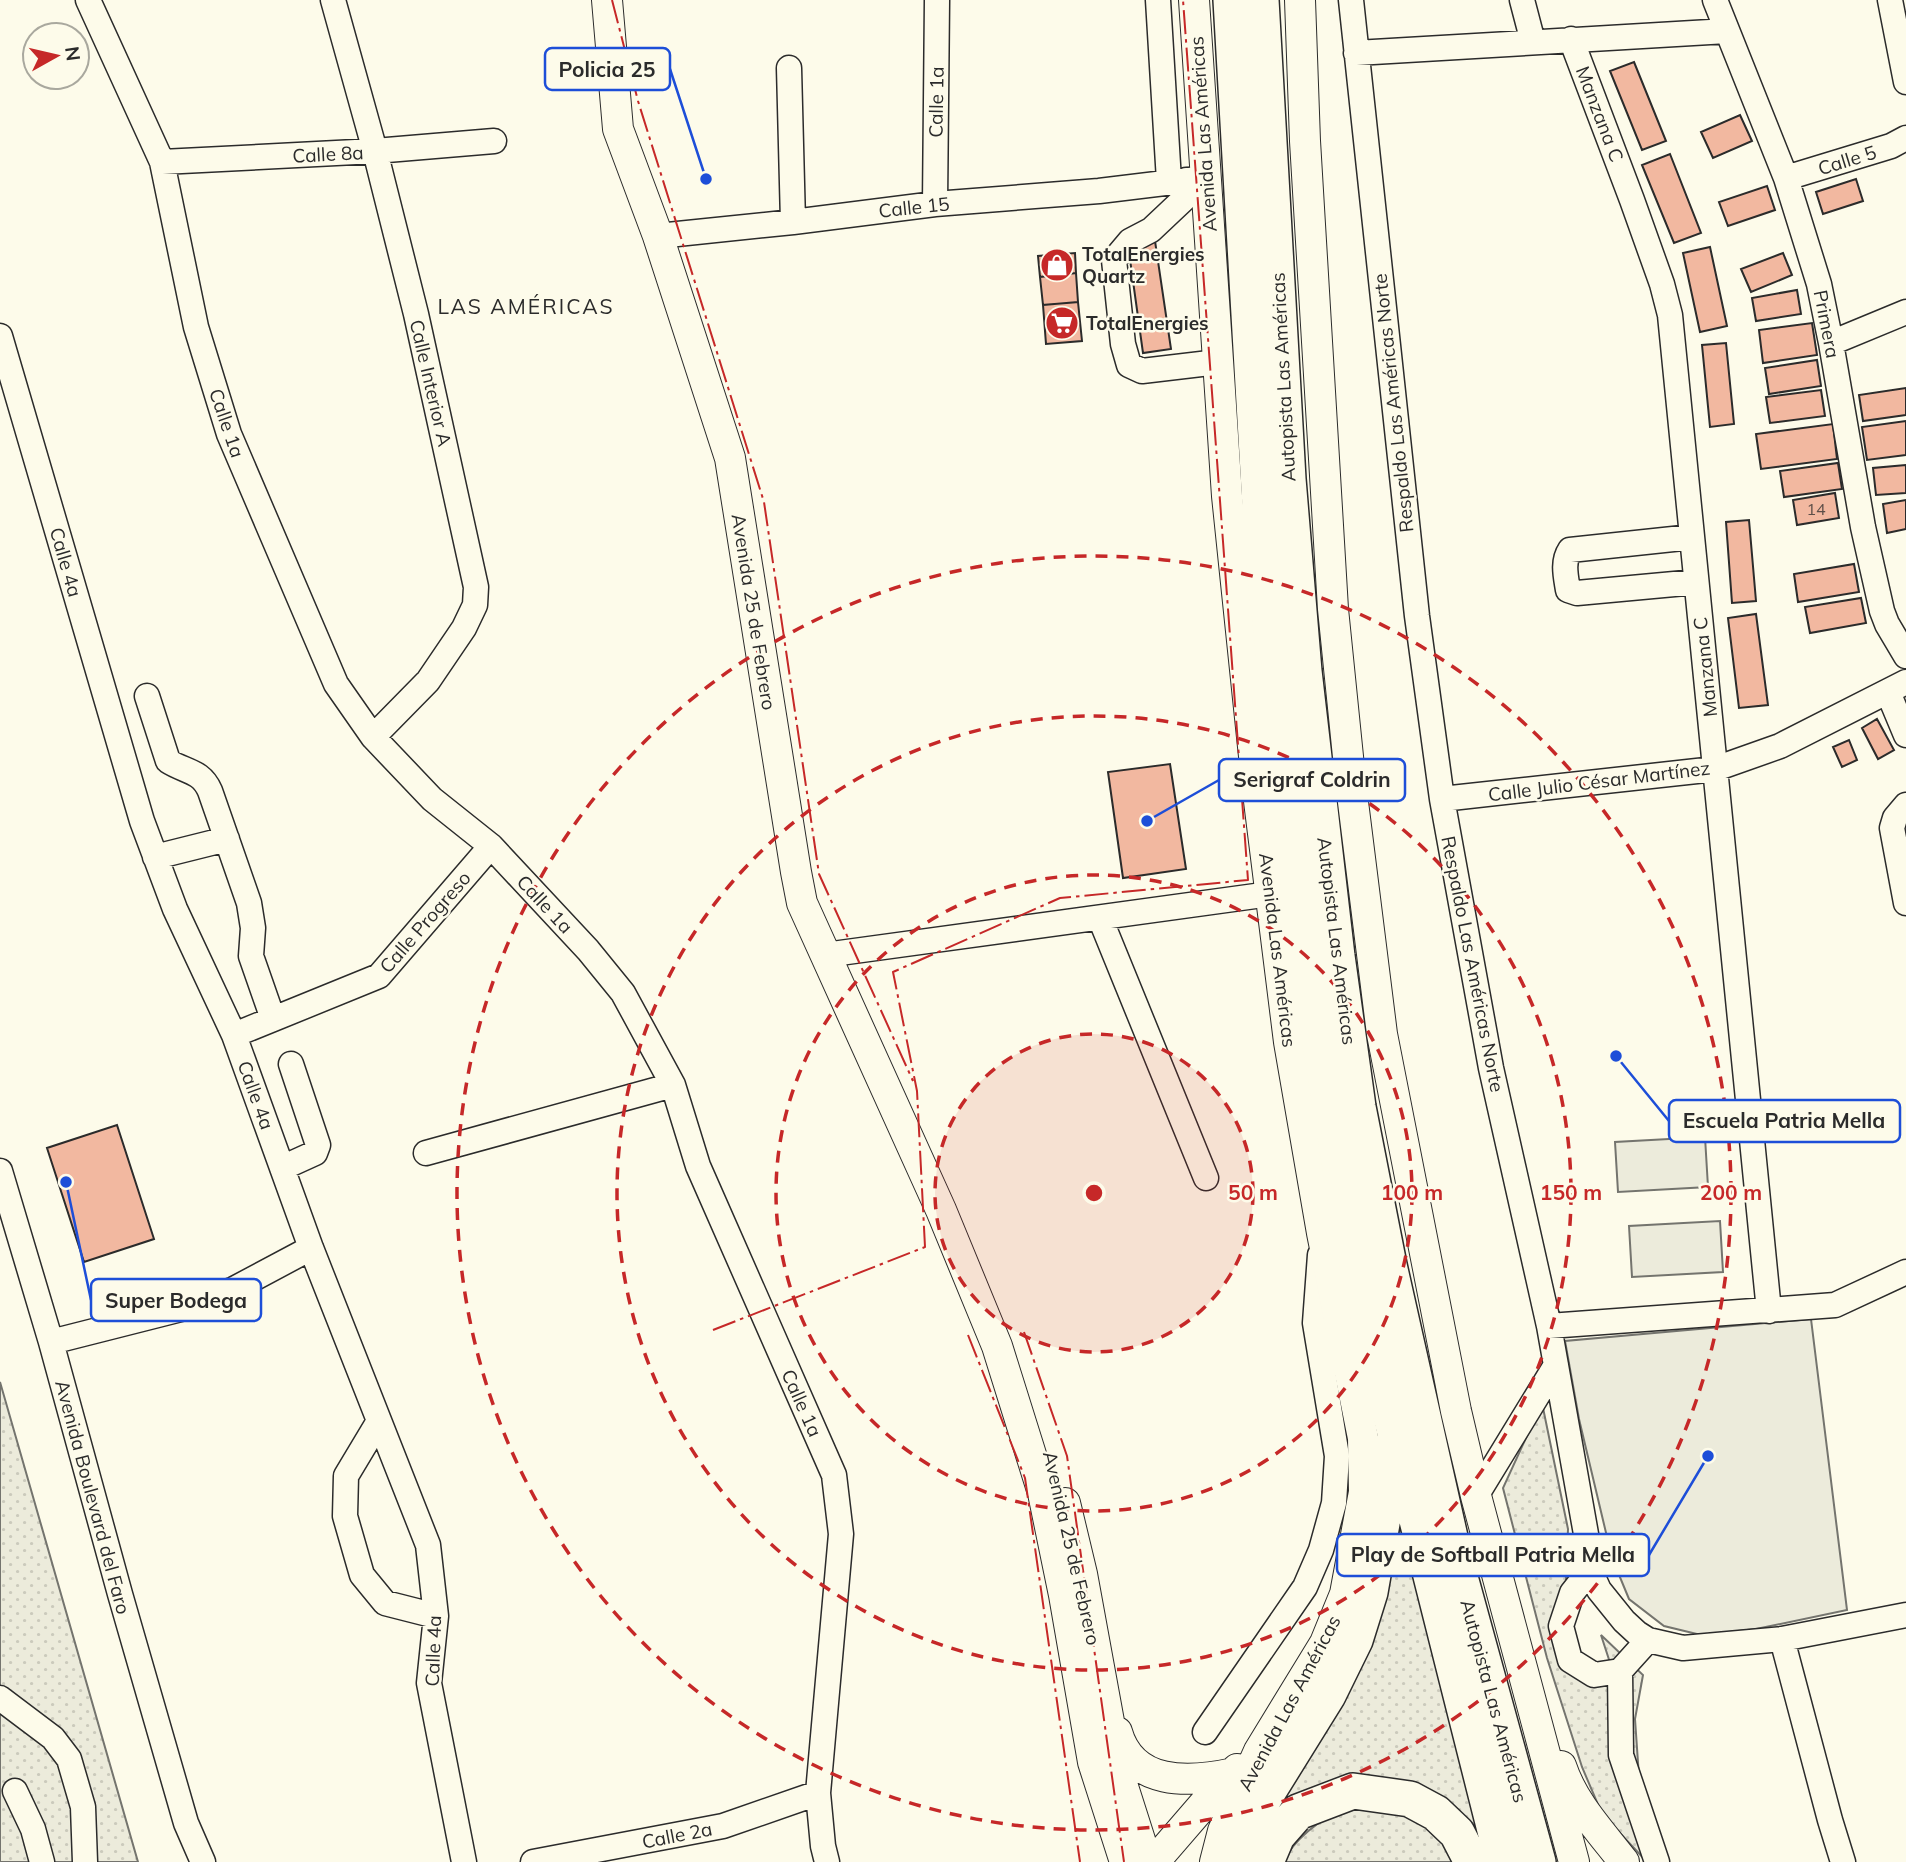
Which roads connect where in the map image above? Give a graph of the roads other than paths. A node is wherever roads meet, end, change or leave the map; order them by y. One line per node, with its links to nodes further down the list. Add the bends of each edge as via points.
1 (88, 0): 25 (street, Calle 1a)
2 (333, 0): 24 (street, Calle Interior A)
3 (607, 0): 30 (main road, Avenida 25 de Febrero, via 618,130)
4 (937, 0): 28 (street, Calle 1a)
5 (1158, 0): 27 (street)
6 (1194, 0): 27 (main road, Avenida Las Américas)
7 (1231, 0): 68 (highway, Autopista Las Américas, via 1265,573 1309,981 1354,1251)
8 (1261, 0): 20 (highway, Autopista Las Américas)
9 (1274, 0): 20 (highway)
10 (1300, 0): 70 (main road, via 1333,609 1352,799 1382,1034)
11 (1351, 0): 18 (street, Respaldo Las Américas Norte)
12 (1522, 0): 17 (street)
13 (1715, 0): 15 (street, Primera)
14 (1890, 0): 21 (street)
15 (1727, 31): 16 (street); 26 (street, Primera)
16 (1571, 39): 17 (street); 35 (street, Manzana C, via 1666,298)
17 (1533, 41): 18 (street)
18 (1356, 53): 43 (street, Respaldo Las Américas Norte, via 1415,603)
19 (789, 68): 29 (street)
20 (1265, 78): 101 (highway, Autopista Las Américas, via 1304,671 1358,1107 1454,1555)
21 (1906, 82)
22 (1906, 138): 26 (street, Calle 5)
23 (494, 141): 24 (street, Calle 8a)
24 (375, 151): 25 (street, Calle 8a); 41 (street, Calle Interior A, via 476,587 470,617 428,681)
25 (162, 162): 41 (street, Calle 1a, via 196,327 229,434 336,684)
26 (1786, 178): 33 (street, Primera, via 1819,284)
27 (1187, 179): 28 (street, Calle 15); 34 (main road, Avenida Las Américas); 34 (street, via 1186,197 1151,230 1130,241 1114,260 1123,344 1129,365 1142,372)
28 (935, 204): 29 (street, Calle 15)
29 (793, 222): 30 (street, Calle 15)
30 (658, 236): 51 (main road, Avenida 25 de Febrero, via 730,458 796,872 802,903)
31 (1906, 312): 33 (street)
32 (0, 335): 47 (street, Calle 4a)
33 (1831, 343): 37 (street, Primera, via 1882,611)
34 (1218, 362): 48 (main road, Avenida Las Américas, via 1227,496)
35 (1692, 537): 36 (street, Manzana C); 36 (street, via 1570,550 1565,569 1568,590 1577,593)
36 (1696, 582): 42 (street, Manzana C)
37 (1906, 656)
38 (1897, 687): 40 (street); 42 (street, Calle Julio César Martínez, via 1780,746)
39 (147, 696): 45 (street, via 168,761 206,781)
40 (1906, 735)
41 (373, 737): 46 (street, Calle 1a, via 432,799)
42 (1714, 769): 43 (street, Calle Julio César Martínez); 64 (street, Manzana C)
43 (1442, 799): 65 (street, Respaldo Las Américas Norte, via 1491,1068)
44 (1906, 805): 49 (street, via 1892,828)
45 (227, 839): 47 (street); 52 (street, via 249,903 251,956)
46 (491, 846): 52 (street, Calle Progreso, via 379,976); 55 (street, Calle 1a, via 623,993)
47 (155, 857): 53 (street, Calle 4a)
48 (1270, 894): 50 (street); 61 (main road, Avenida Las Américas, via 1289,1042)
49 (1906, 903)
50 (1100, 918): 51 (street); 59 (street)
51 (825, 955): 60 (main road, Avenida 25 de Febrero)
52 (272, 1019): 53 (street, Calle Progreso)
53 (234, 1035): 57 (street, Calle 4a)
54 (291, 1064): 57 (street, via 318,1145 315,1153)
55 (673, 1086): 56 (street); 84 (street, Calle 1a, via 698,1166 834,1475 841,1534)
56 (426, 1153)
57 (282, 1168): 62 (street, Calle 4a)
58 (0, 1171): 66 (street, Avenida Boulevard del Faro)
59 (1206, 1178)
60 (941, 1210): 77 (main road, Avenida 25 de Febrero, via 1027,1379 1058,1471); 93 (main road, Avenida 25 de Febrero, via 997,1346 1043,1493 1093,1762)
61 (1322, 1233): 80 (street, via 1315,1322 1337,1456 1334,1503 1305,1587); 81 (main road, Avenida Las Américas, via 1363,1438 1364,1492 1345,1594 1325,1643)
62 (311, 1248): 66 (street, via 234,1289 185,1308); 69 (street, Calle 4a)
63 (1906, 1272): 64 (street, via 1835,1305)
64 (1769, 1311): 65 (street)
65 (1549, 1326): 67 (street, Respaldo Las Américas Norte)
66 (51, 1342): 85 (street, Avenida Boulevard del Faro)
67 (1556, 1365): 70 (street); 71 (street, Respaldo Las Américas Norte)
68 (1380, 1373): 97 (highway, via 1388,1489 1370,1592 1328,1695 1244,1832); 100 (highway, Autopista Las Américas)
69 (379, 1421): 74 (street, Calle 4a, via 428,1545); 74 (street, via 346,1476 345,1516 362,1575 385,1603)
70 (1476, 1496): 72 (main road)
71 (1591, 1569): 76 (street, Respaldo Las Américas Norte, via 1599,1590 1631,1628); 78 (street, via 1572,1593 1561,1626 1570,1660 1594,1675)
72 (1502, 1592): 102 (main road); 103 (main road, via 1564,1776 1586,1815)
73 (1906, 1615): 75 (street, Respaldo Las Américas Norte)
74 (436, 1616): 90 (street, Calle 4a, via 429,1683)
75 (1782, 1639): 76 (street, Respaldo Las Américas Norte, via 1682,1648); 105 (street)
76 (1648, 1640): 78 (street)
77 (1100, 1671): 82 (main road, via 1119,1741 1132,1760 1166,1779); 94 (main road, Avenida 25 de Febrero, via 1118,1771)
78 (1620, 1671): 104 (street, via 1622,1755)
79 (0, 1698): 87 (street, via 53,1738 69,1759 83,1807)
80 (1205, 1732)
81 (1259, 1751): 82 (main road); 96 (main road, Avenida Las Américas)
82 (1234, 1773): 95 (main road)
83 (15, 1791): 86 (street)
84 (818, 1793): 91 (street, Calle 2a, via 723,1826); 92 (street, Calle 1a)
85 (186, 1823): 88 (street, Avenida Boulevard del Faro); 89 (street, Avenida Boulevard del Faro)
86 (42, 1862)
87 (85, 1862)
88 (189, 1862)
89 (203, 1862)
90 (464, 1862)
91 (533, 1862)
92 (827, 1862)
93 (1125, 1862)
94 (1147, 1862)
95 (1154, 1862)
96 (1214, 1862)
97 (1234, 1862)
98 (1266, 1862): 99 (highway, via 1277,1836 1298,1812 1353,1791 1410,1799 1436,1813 1457,1833)
99 (1472, 1862)
100 (1503, 1862)
101 (1538, 1862)
102 (1573, 1862)
103 (1624, 1862)
104 (1657, 1862)
105 (1843, 1862)

